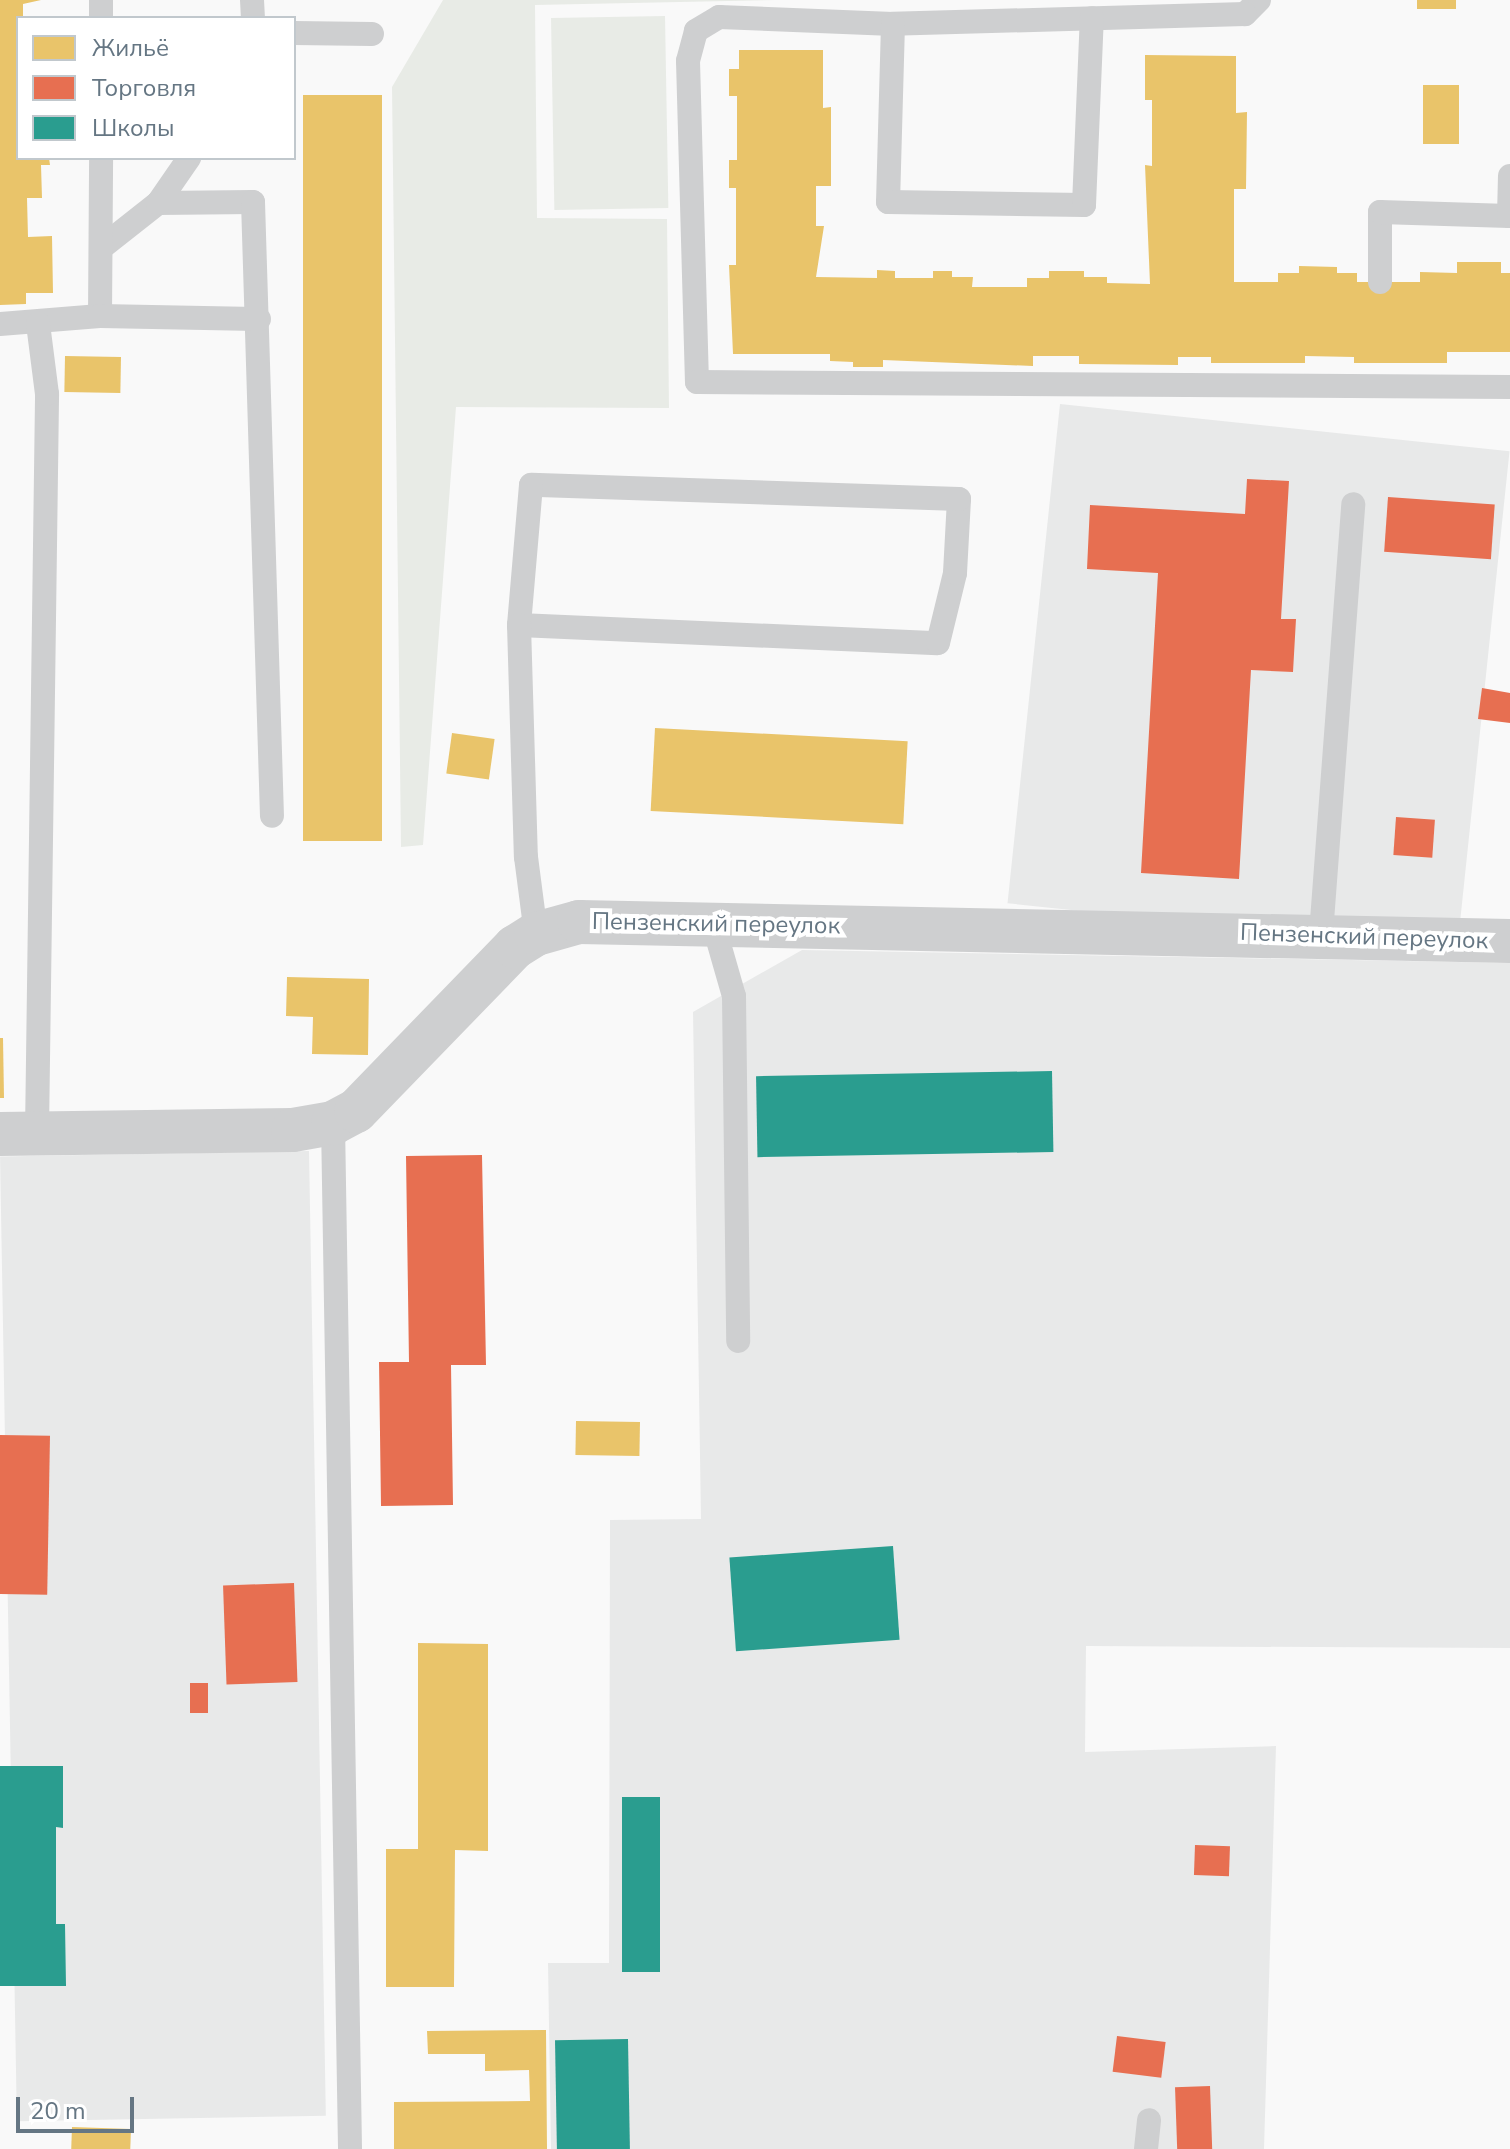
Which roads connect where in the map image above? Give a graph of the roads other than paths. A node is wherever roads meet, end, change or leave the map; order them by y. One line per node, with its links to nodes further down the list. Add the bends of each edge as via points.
1 (1259, 0): 2 (lane, via 1245,14)
2 (1092, 18): 3 (lane); 3 (lane, via 1084,205 888,202)
3 (893, 24): 16 (lane, via 719,17 696,31 688,61 697,382 1380,374)
4 (296, 33): 5 (lane)
5 (372, 34)
6 (101, 160): 10 (lane)
7 (188, 160): 9 (lane)
8 (1510, 176): 11 (lane, via 1509,216 1380,212)
9 (158, 203): 10 (lane); 13 (lane, via 253,202)
10 (101, 248): 12 (lane)
11 (1380, 282)
12 (100, 316): 13 (lane); 15 (lane)
13 (259, 319): 19 (lane)
14 (0, 324): 15 (lane)
15 (38, 324): 25 (lane, via 47,394)
16 (1510, 387)
17 (1353, 504): 22 (lane)
18 (519, 625): 18 (lane, via 938,643 955,573 959,499 531,485); 21 (lane, via 526,857)
19 (272, 816)
20 (713, 923): 21 (street, Пензенский переулок, via 579,922); 22 (street, Пензенский переулок); 26 (lane, via 734,996)
21 (536, 934): 24 (street, Пензенский переулок, via 515,947 356,1111)
22 (1321, 934): 23 (street, Пензенский переулок)
23 (1510, 941)
24 (333, 1123): 25 (street, Пензенский переулок, via 293,1130); 28 (lane)
25 (19, 1133)
26 (738, 1341)
27 (1149, 2120): 29 (lane)
28 (350, 2149)
29 (1146, 2149)

